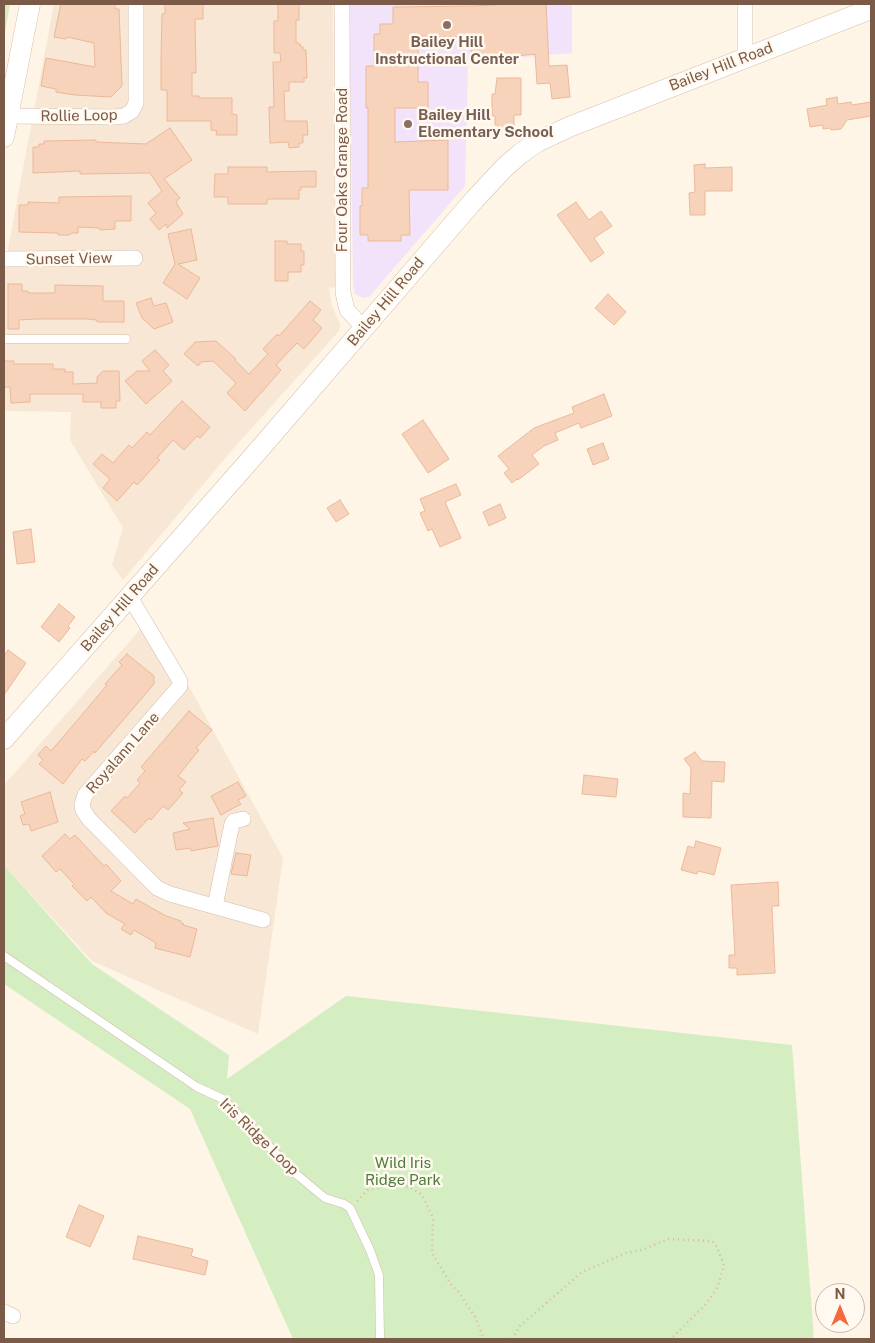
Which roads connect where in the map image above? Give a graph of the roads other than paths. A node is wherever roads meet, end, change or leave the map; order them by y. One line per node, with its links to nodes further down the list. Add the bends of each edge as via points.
1 (30, 4): 7 (main road)
2 (136, 4): 7 (street, Rollie Loop, via 136,103 132,111 115,117)
3 (342, 4): 11 (street, Four Oaks Grange Road, via 343,293 347,310)
4 (745, 4): 6 (street)
5 (871, 9): 6 (main road, Bailey Hill Road)
6 (745, 57): 11 (main road, Bailey Hill Road, via 569,127 520,154 475,199)
7 (8, 116): 8 (main road)
8 (4, 137)
9 (135, 258): 10 (street, Sunset View)
10 (4, 259)
11 (364, 328): 14 (main road, Bailey Hill Road)
12 (4, 339): 13 (lane)
13 (126, 339)
14 (130, 597): 15 (main road, Bailey Hill Road); 17 (street, Royalann Lane, via 181,684 85,796 79,809 157,888)
15 (4, 740)
16 (243, 819): 17 (street, via 232,824)
17 (215, 906): 18 (street, Royalann Lane)
18 (263, 920)
19 (4, 956): 20 (lane, Iris Ridge Loop, via 197,1086 226,1101 296,1174 325,1198 350,1208 379,1275)
20 (380, 1339)

